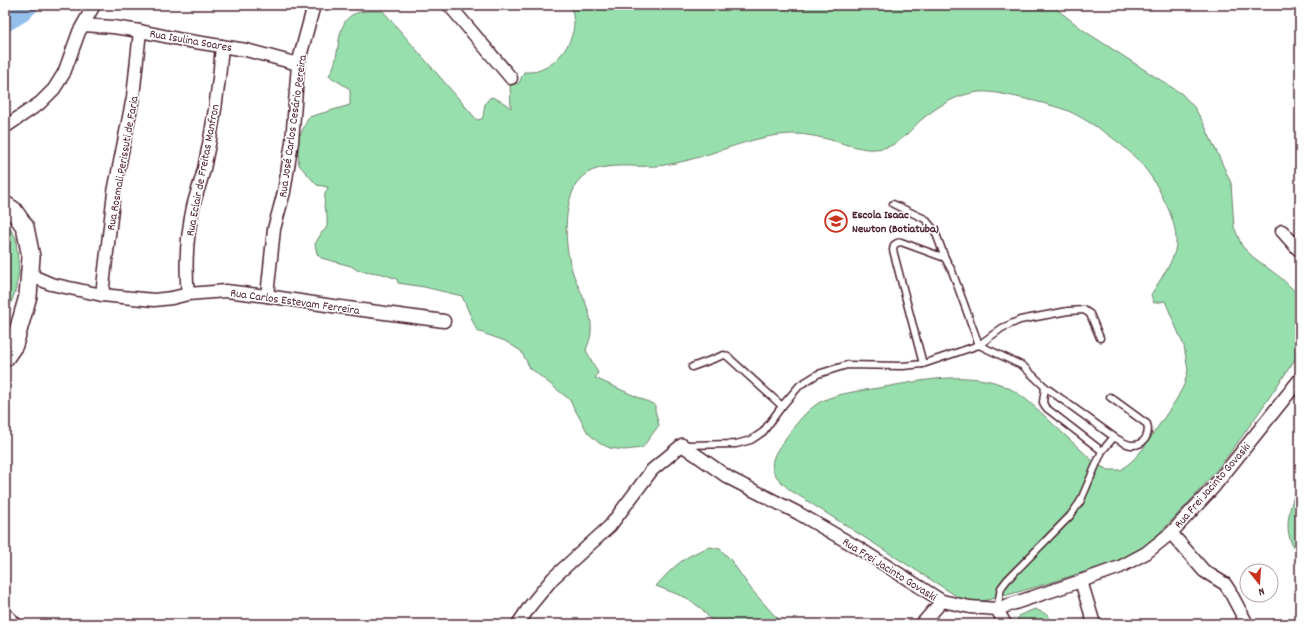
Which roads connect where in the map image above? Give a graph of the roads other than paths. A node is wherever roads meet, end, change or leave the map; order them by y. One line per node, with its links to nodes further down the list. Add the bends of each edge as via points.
1 (94, 5): 4 (street)
2 (314, 5): 7 (street, Rua José Carlos Cesário Pereira)
3 (449, 5): 8 (street)
4 (83, 26): 5 (street, Rua Isulina Soares); 9 (street, via 54,89 40,103)
5 (140, 31): 6 (street, Rua Isulina Soares); 17 (street, Rua Rosmali Perissuti de Faria, via 133,97 114,192)
6 (222, 46): 7 (street, Rua Isulina Soares); 16 (street, Rua Eclair de Freitas Manfron, via 215,116 188,239)
7 (298, 64): 18 (street, Rua José Carlos Cesário Pereira, via 292,142 284,192 274,229)
8 (511, 78)
9 (5, 126)
10 (893, 204): 14 (lane, via 925,219 934,231)
11 (5, 205): 15 (main road, via 13,210 25,227 31,257)
12 (1282, 232): 13 (street)
13 (1300, 250)
14 (945, 258): 21 (lane); 23 (lane, via 900,242 894,245)
15 (30, 275): 17 (street, Rua Carlos Estevam Ferreira, via 51,284); 22 (main road, via 28,296 14,345)
16 (188, 294): 17 (street, Rua Carlos Estevam Ferreira, via 154,300); 18 (street, Rua Carlos Estevam Ferreira, via 226,291)
17 (102, 295)
18 (267, 296): 19 (street, Rua Carlos Estevam Ferreira)
19 (444, 321)
20 (1100, 338): 21 (lane, via 1090,314 1084,310 1020,320 1002,328)
21 (979, 345): 23 (lane); 26 (lane, via 1023,366)
22 (5, 358)
23 (923, 364): 28 (lane, via 847,365 818,374 800,386)
24 (692, 367): 28 (lane, via 727,356)
25 (1300, 379): 32 (street, Rua Frei Jacinto Govaski, via 1212,489)
26 (1045, 387): 29 (lane); 31 (lane, via 1045,407)
27 (1110, 398): 29 (lane, via 1147,424 1148,429 1148,436 1136,445 1130,445)
28 (782, 406): 30 (lane, via 763,432 751,440 736,444)
29 (1114, 437): 31 (lane)
30 (682, 445): 34 (street, Rua Frei Jacinto Govaski, via 730,478 798,513); 38 (street, via 652,470 610,526 553,578)
31 (1102, 451): 35 (lane, via 1080,502 1070,516 1007,580 1001,588)
32 (1170, 534): 33 (street, Rua Frei Jacinto Govaski, via 1146,553); 42 (street, via 1204,571 1225,584)
33 (1081, 581): 35 (street, Rua Frei Jacinto Govaski); 41 (street)
34 (942, 602): 35 (street, Rua Frei Jacinto Govaski); 39 (street)
35 (997, 610): 40 (street)
36 (5, 617): 37 (main road)
37 (12, 624)
38 (518, 624)
39 (922, 624)
40 (1005, 624)
41 (1094, 624)
42 (1247, 624)

